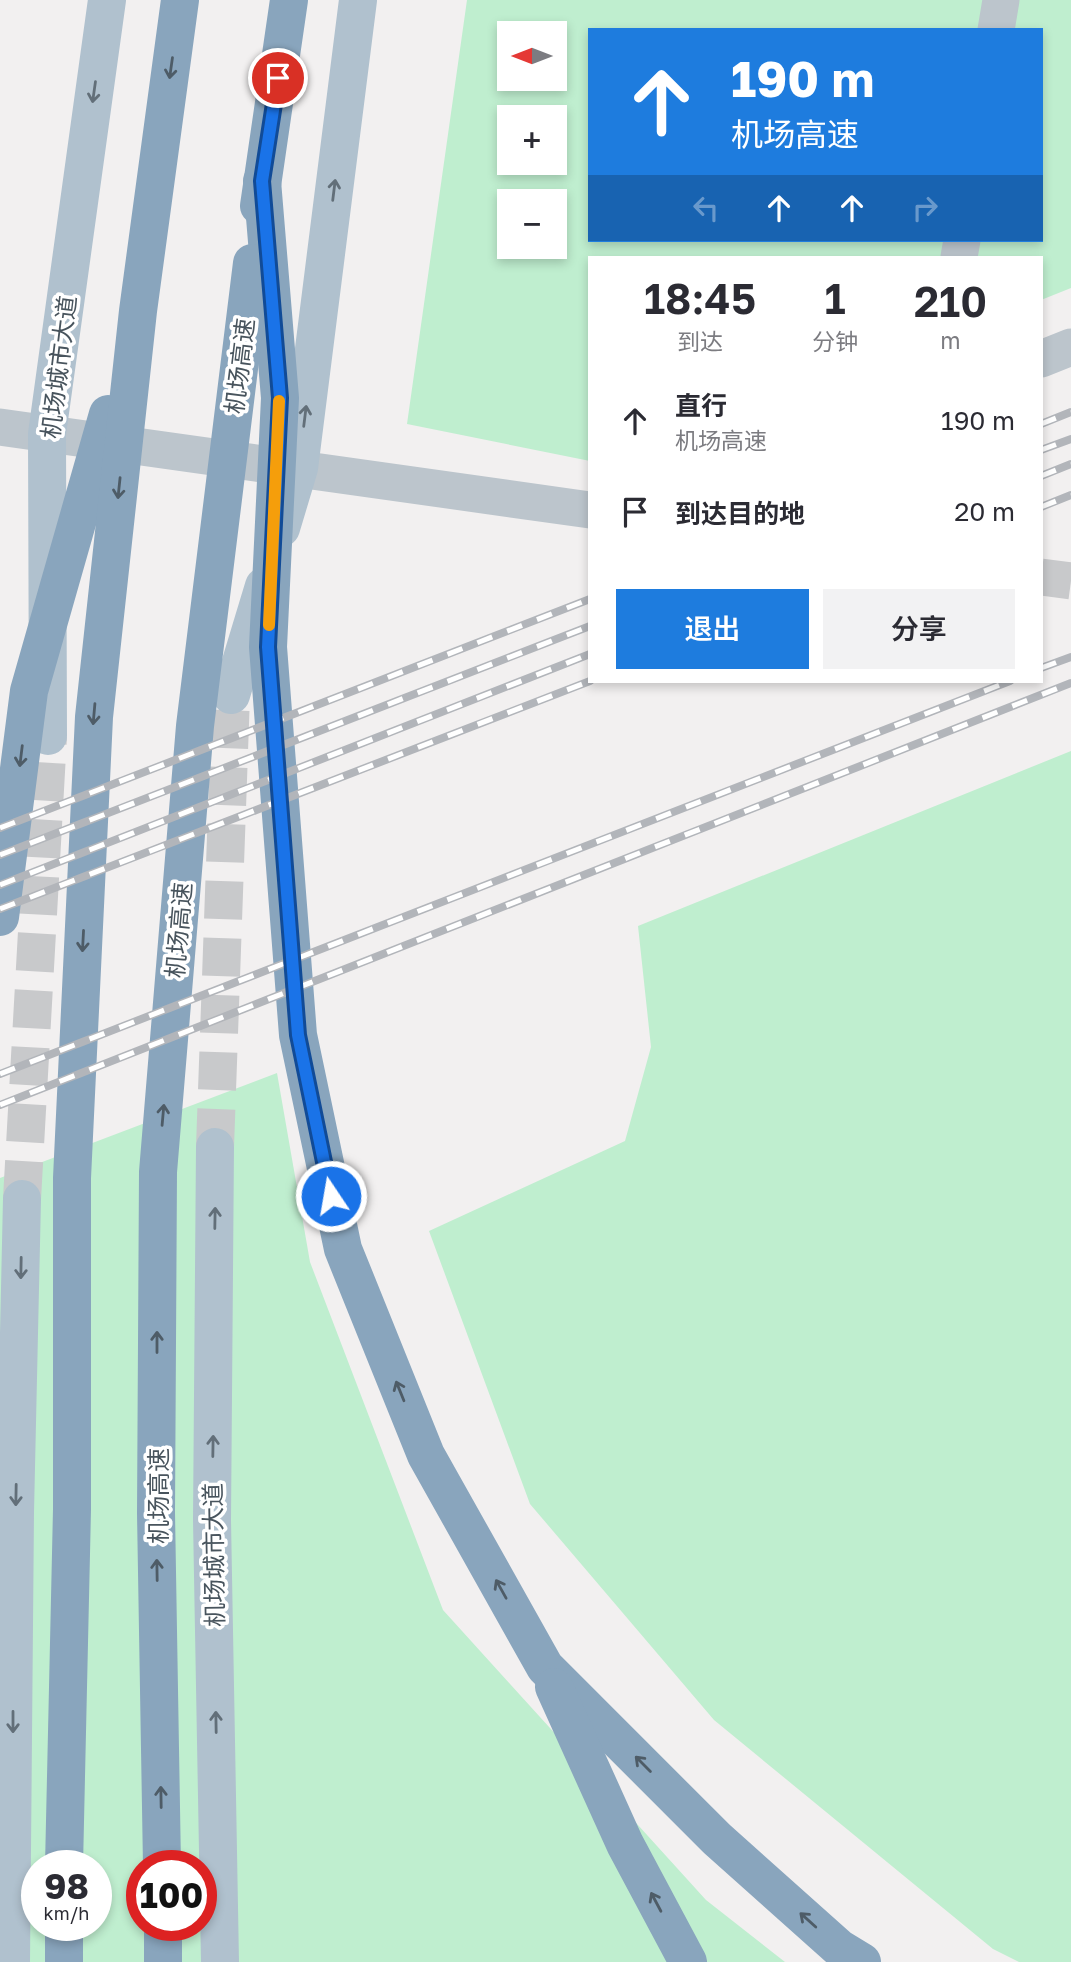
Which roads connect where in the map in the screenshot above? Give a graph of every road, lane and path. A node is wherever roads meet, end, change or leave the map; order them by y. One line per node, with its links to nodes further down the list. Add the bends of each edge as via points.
1 (107, 0): 12 (main road, 机场城市大道, one-way to 12)
2 (180, 0): 8 (highway, one-way to 8)
3 (289, 0): 7 (highway, 机场高速)
4 (358, 0): 13 (main road, one-way to 4)
5 (1001, 0): 6 (street)
6 (996, 28)
7 (262, 181): 20 (highway, one-way to 7, via 426,1455 343,1249 298,1035 268,647 280,398); 22 (highway, 机场高速, one-way to 7, via 156,1513 158,1172 195,726)
8 (138, 311): 17 (highway, one-way to 17, via 29,691); 21 (highway, one-way to 21, via 94,717 72,1164 72,1509)
9 (1071, 347): 10 (street)
10 (1043, 358)
11 (0, 427): 12 (street)
12 (47, 434): 13 (street); 16 (main road, 机场城市大道)
13 (299, 468): 14 (street); 15 (main road)
14 (588, 510)
15 (232, 695)
16 (48, 736)
17 (0, 917)
18 (215, 1147): 28 (main road, 机场城市大道, one-way to 18, via 212,1520)
19 (22, 1199): 25 (main road, one-way to 25)
20 (545, 1667): 29 (highway, one-way to 20, via 625,1844); 30 (highway, one-way to 20, via 839,1948 718,1839)
21 (64, 1850)
22 (162, 1850)
23 (64, 1941): 26 (highway)
24 (163, 1941): 27 (highway)
25 (11, 1962)
26 (64, 1962)
27 (163, 1962)
28 (220, 1962)
29 (688, 1962)
30 (862, 1962)

